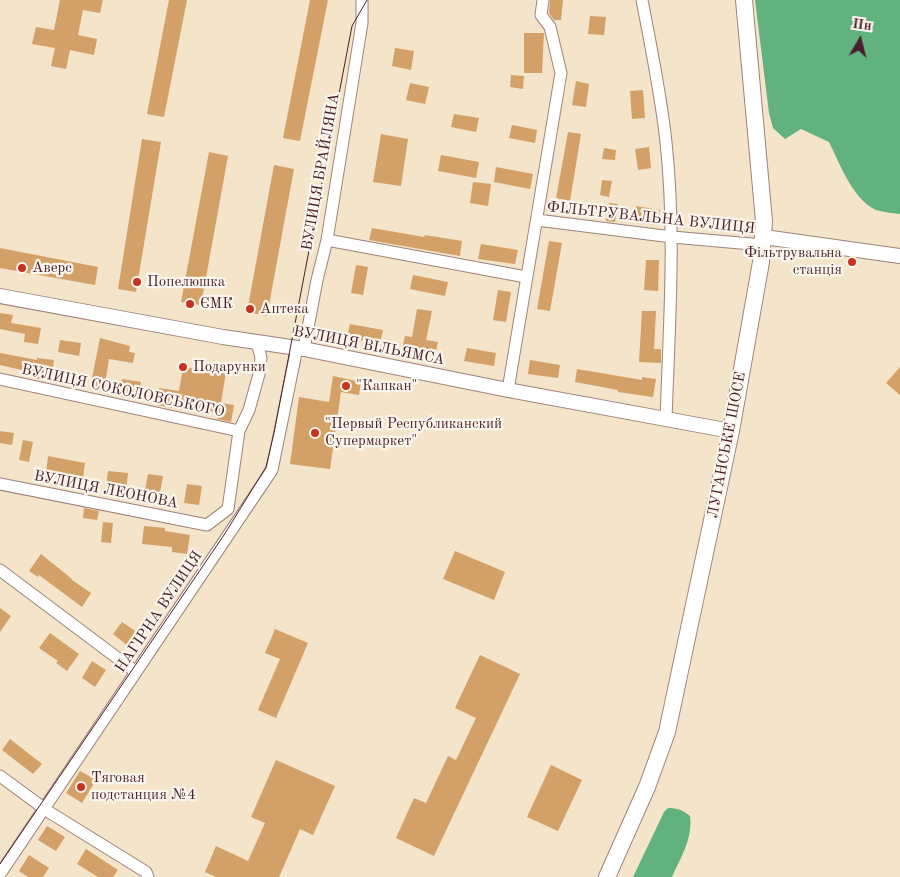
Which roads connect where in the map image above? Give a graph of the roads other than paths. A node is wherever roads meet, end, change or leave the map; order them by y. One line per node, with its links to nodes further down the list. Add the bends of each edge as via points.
1 (362, 0): 7 (street, ВУЛИЦЯ БРАЙЛЯНА, via 362,22)
2 (543, 0): 5 (street, ФІЛЬТРУВАЛЬНА ВУЛИЦЯ, via 541,16 550,27 561,73)
3 (642, 0): 6 (street, via 667,143)
4 (744, 0): 8 (main road, ЛУГАНСЬКЕ ШОСЕ, via 764,221)
5 (536, 220): 6 (street, ФІЛЬТРУВАЛЬНА ВУЛИЦЯ); 10 (street, ФІЛЬТРУВАЛЬНА ВУЛИЦЯ)
6 (672, 237): 8 (street, ФІЛЬТРУВАЛЬНА ВУЛИЦЯ); 16 (street)
7 (327, 240): 10 (street); 13 (street, ВУЛИЦЯ БРАЙЛЯНА)
8 (763, 241): 9 (street); 17 (main road, ЛУГАНСЬКЕ ШОСЕ)
9 (900, 256)
10 (526, 277): 15 (street, ФІЛЬТРУВАЛЬНА ВУЛИЦЯ)
11 (0, 296): 12 (street, ВУЛИЦЯ ВІЛЬЯМСА)
12 (257, 342): 13 (street, ВУЛИЦЯ ВІЛЬЯМСА); 18 (street, via 261,358 259,374)
13 (301, 348): 15 (street, ВУЛИЦЯ ВІЛЬЯМСА); 21 (street, НАГІРНА ВУЛИЦЯ, via 272,470)
14 (0, 379): 18 (street, ВУЛИЦЯ СОКОЛОВСЬКОГО)
15 (508, 390): 16 (street, ВУЛИЦЯ ВІЛЬЯМСА)
16 (666, 420): 17 (street, ВУЛИЦЯ ВІЛЬЯМСА)
17 (731, 431): 26 (main road, ЛУГАНСЬКЕ ШОСЕ, via 667,732 647,788)
18 (239, 432): 19 (street, ВУЛИЦЯ ЛЕОНОВА, via 228,510 207,525)
19 (0, 484)
20 (0, 570): 21 (street)
21 (136, 672): 23 (street, НАГІРНА ВУЛИЦЯ)
22 (0, 776): 23 (street)
23 (47, 810): 24 (street, НАГІРНА ВУЛИЦЯ); 25 (street, via 146,872)
24 (0, 874)
25 (148, 877)
26 (607, 877)

